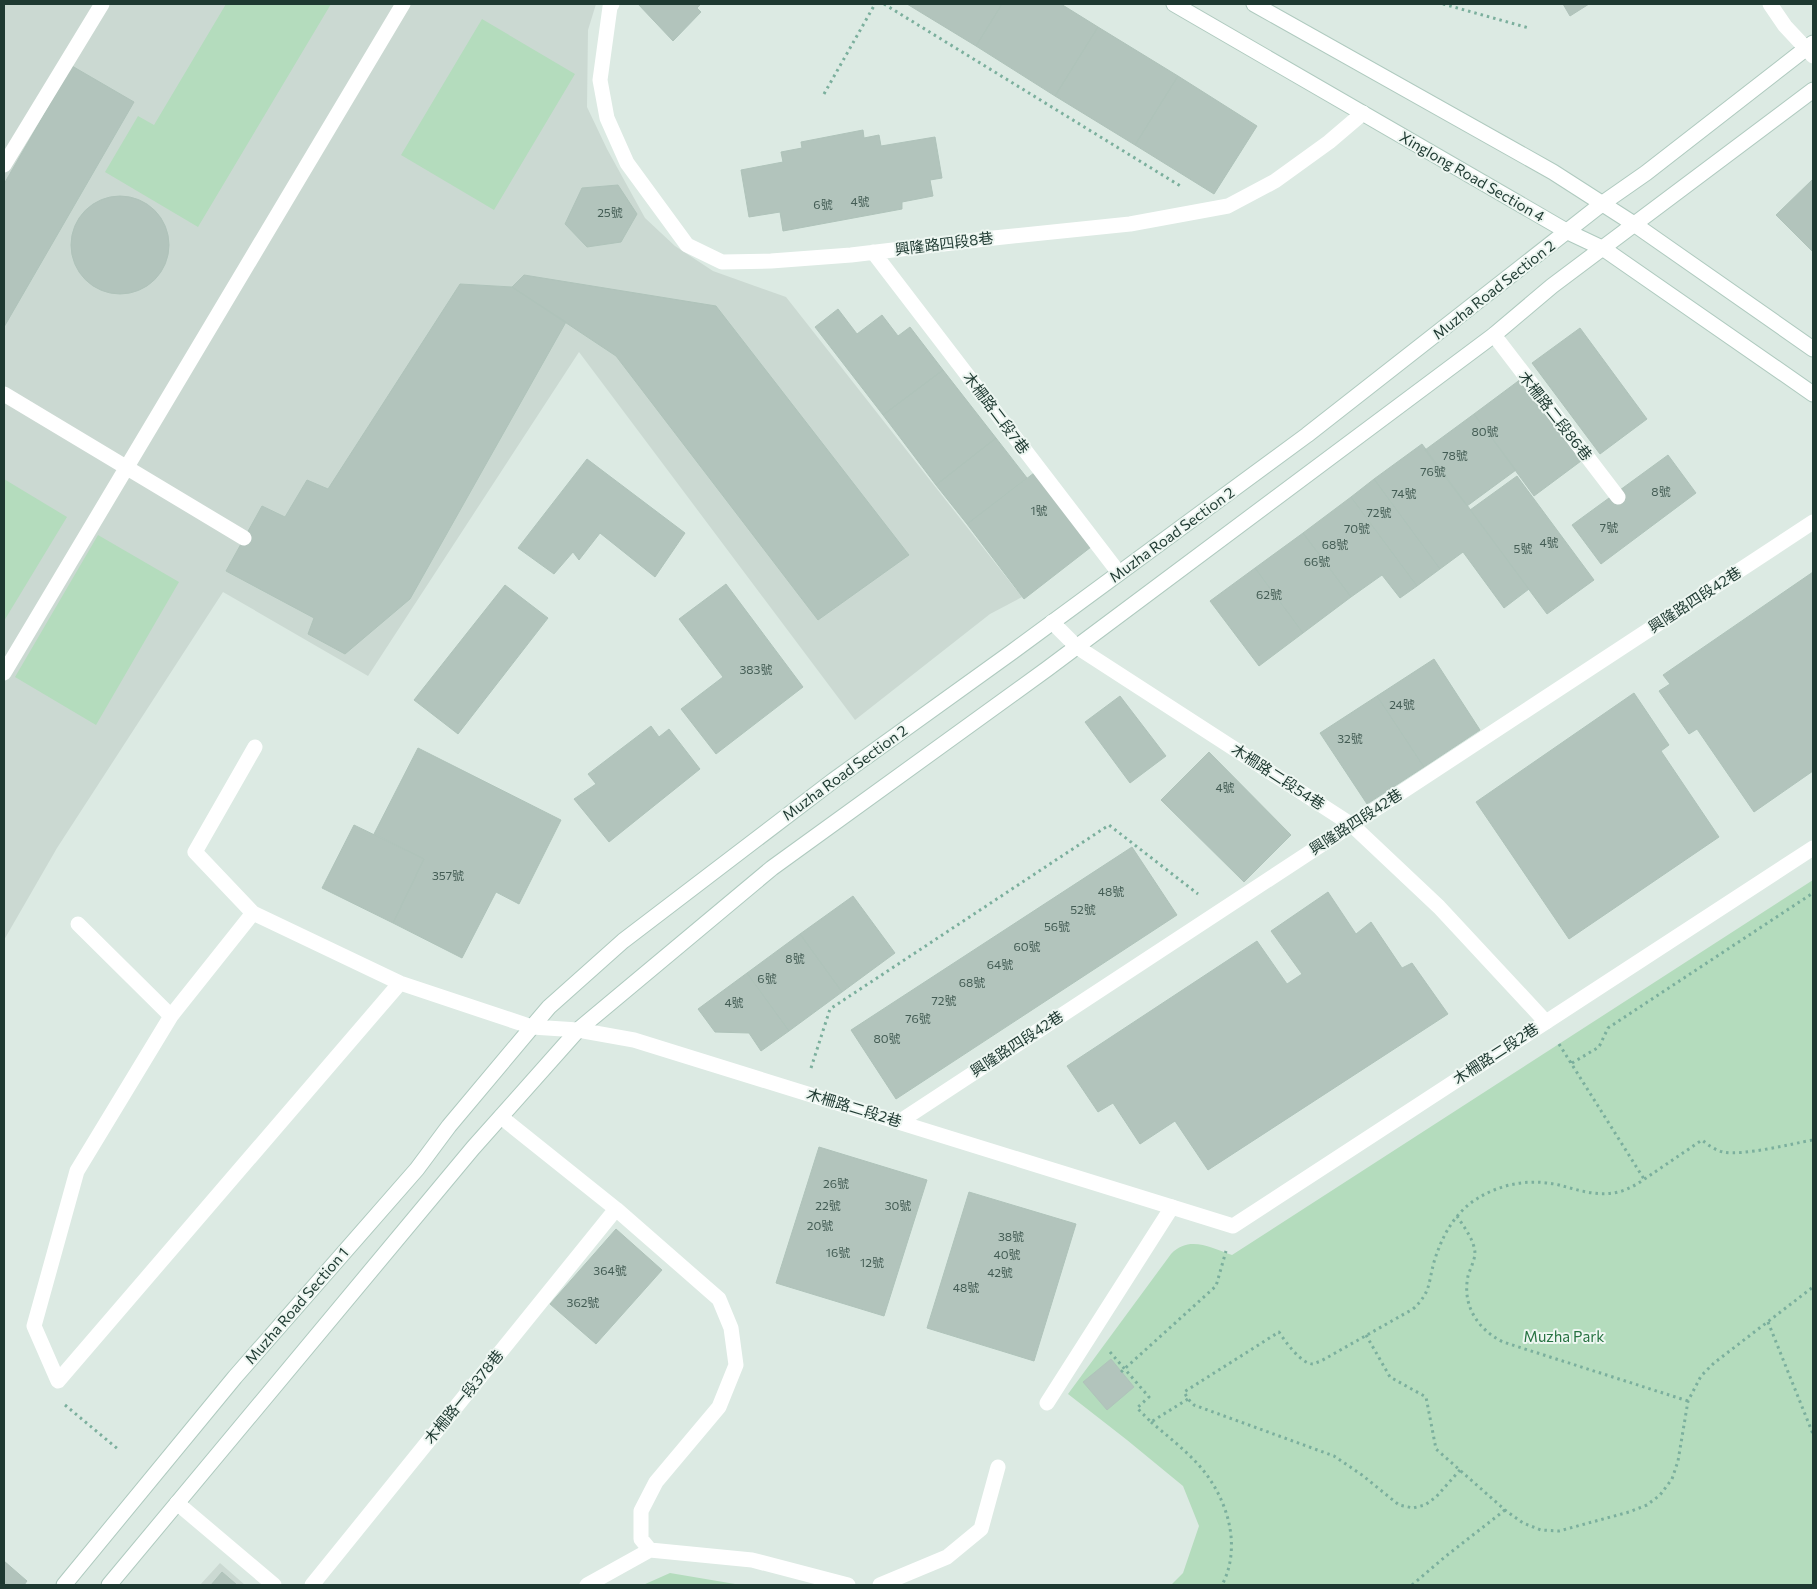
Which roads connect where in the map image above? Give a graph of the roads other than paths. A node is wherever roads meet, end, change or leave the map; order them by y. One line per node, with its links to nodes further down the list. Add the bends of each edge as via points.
1 (102, 4): 10 (main road)
2 (403, 4): 20 (main road)
3 (612, 4): 15 (main road, 興隆路四段8巷, via 600,80 607,118 627,162 687,245 722,262 851,256)
4 (1174, 4): 9 (main road, Xinglong Road Section 4)
5 (1254, 4): 11 (main road)
6 (1770, 4): 7 (main road, via 1785,26)
7 (1811, 49): 11 (main road, Muzha Road Section 2)
8 (1813, 90): 12 (main road, Muzha Road Section 2)
9 (1362, 113): 13 (main road, Xinglong Road Section 4); 15 (main road, 興隆路四段8巷, via 1329,142 1275,181 1228,206 1130,224)
10 (4, 165)
11 (1604, 203): 12 (main road); 13 (main road, Muzha Road Section 2)
12 (1634, 224): 14 (main road, Muzha Road Section 2); 17 (main road)
13 (1568, 232): 14 (main road, Xinglong Road Section 4); 24 (main road, Muzha Road Section 2, via 1307,435)
14 (1604, 249): 16 (main road, Muzha Road Section 2, via 1552,286); 19 (main road, Xinglong Road Section 4)
15 (873, 252): 24 (main road, 木柵路二段7巷)
16 (1494, 334): 21 (main road, 木柵路二段86巷); 26 (main road, Muzha Road Section 2)
17 (1813, 348)
18 (4, 394): 20 (main road)
19 (1813, 394)
20 (126, 468): 23 (main road); 27 (main road)
21 (1618, 498)
22 (1813, 522): 29 (main road, 興隆路四段42巷)
23 (244, 538)
24 (1119, 573): 25 (main road, Muzha Road Section 2)
25 (1052, 622): 26 (main road, 木柵路二段54巷); 36 (main road, Muzha Road Section 2, via 834,780 623,941 549,1007)
26 (1077, 647): 29 (main road, 木柵路二段54巷); 37 (main road, Muzha Road Section 2, via 772,868)
27 (4, 673)
28 (255, 747): 31 (main road, via 195,852)
29 (1352, 825): 35 (main road, 木柵路二段54巷, via 1439,907); 39 (main road, 興隆路四段42巷)
30 (1813, 848): 35 (main road, 木柵路二段2巷)
31 (253, 913): 33 (main road, 木柵路二段2巷); 34 (main road)
32 (78, 924): 34 (main road)
33 (400, 982): 34 (main road, via 58,1381 34,1326 77,1171); 36 (main road, 木柵路二段2巷)
34 (171, 1016)
35 (1546, 1022): 40 (main road, 木柵路二段2巷, via 1233,1226)
36 (532, 1027): 37 (main road, 木柵路二段2巷); 46 (main road, Muzha Road Section 1, via 417,1169 235,1377)
37 (578, 1030): 38 (main road); 39 (main road, 木柵路二段2巷, via 634,1040)
38 (501, 1117): 41 (main road); 44 (main road)
39 (899, 1122): 40 (main road, 木柵路二段2巷)
40 (1172, 1207): 42 (main road)
41 (616, 1209): 45 (main road, via 719,1299 732,1328 736,1365 719,1407 656,1482 641,1510 641,1539); 49 (main road, 木柵路一段378巷)
42 (1047, 1403)
43 (998, 1468): 52 (main road, via 980,1529 947,1557)
44 (177, 1503): 47 (main road); 48 (main road)
45 (650, 1550): 50 (main road); 51 (main road, via 752,1560)
46 (64, 1585)
47 (108, 1585)
48 (274, 1585)
49 (312, 1585)
50 (587, 1585)
51 (848, 1585)
52 (880, 1585)

